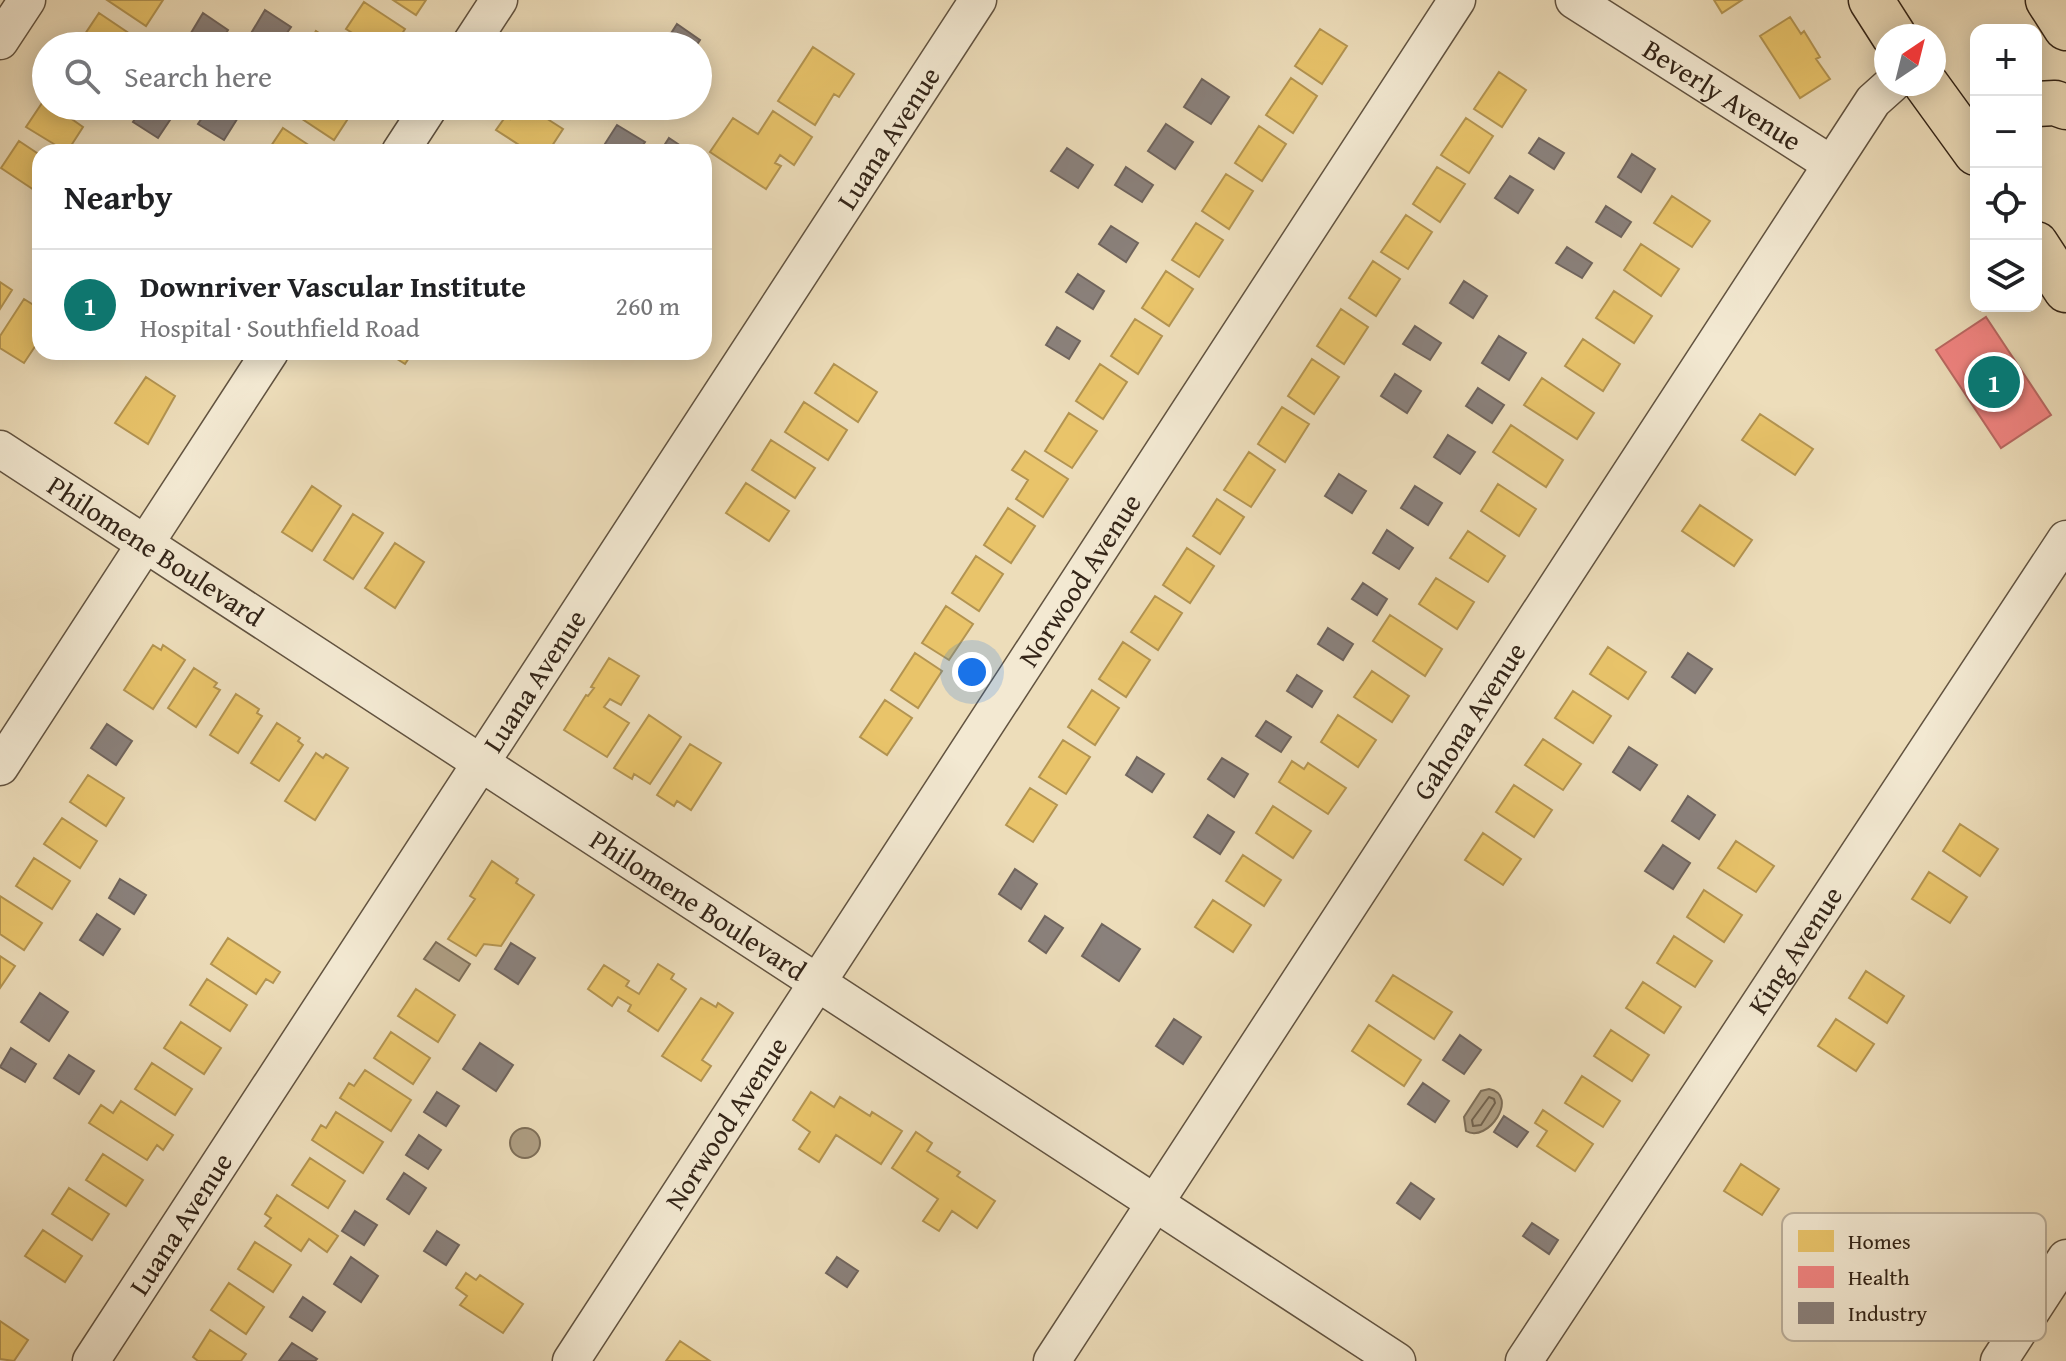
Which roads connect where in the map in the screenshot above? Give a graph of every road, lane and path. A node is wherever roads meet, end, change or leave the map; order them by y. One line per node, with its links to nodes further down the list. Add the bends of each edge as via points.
1 (27, 0): 11 (street)
2 (499, 0): 10 (street)
3 (978, 0): 26 (street, Luana Avenue)
4 (1457, 0): 28 (street, Norwood Avenue)
5 (1574, 0): 19 (street, Beverly Avenue)
6 (1871, 0): 8 (highway)
7 (2048, 0): 9 (highway)
8 (1886, 24)
9 (2066, 28)
10 (478, 32)
11 (0, 41)
12 (1879, 96): 19 (street, Gahona Avenue)
13 (1935, 96): 17 (highway)
14 (2042, 104): 15 (highway)
15 (2066, 107)
16 (421, 120): 18 (street)
17 (1970, 140)
18 (405, 144)
19 (1831, 164): 29 (street, Gahona Avenue)
20 (2042, 253): 21 (highway)
21 (2066, 289)
22 (265, 360): 25 (street)
23 (0, 449): 25 (street, Philomene Boulevard)
24 (2066, 539): 37 (street, King Avenue)
25 (145, 543): 26 (street, Philomene Boulevard); 27 (street)
26 (481, 762): 28 (street, Philomene Boulevard); 33 (street, Luana Avenue)
27 (0, 767)
28 (817, 982): 29 (street, Philomene Boulevard); 34 (street, Norwood Avenue)
29 (1155, 1203): 35 (street, Gahona Avenue); 36 (street, Philomene Boulevard)
30 (2066, 1258): 31 (street)
31 (2046, 1289)
32 (2012, 1341): 38 (street)
33 (91, 1361)
34 (571, 1361)
35 (1052, 1361)
36 (1397, 1361)
37 (1524, 1361)
38 (1999, 1361)

